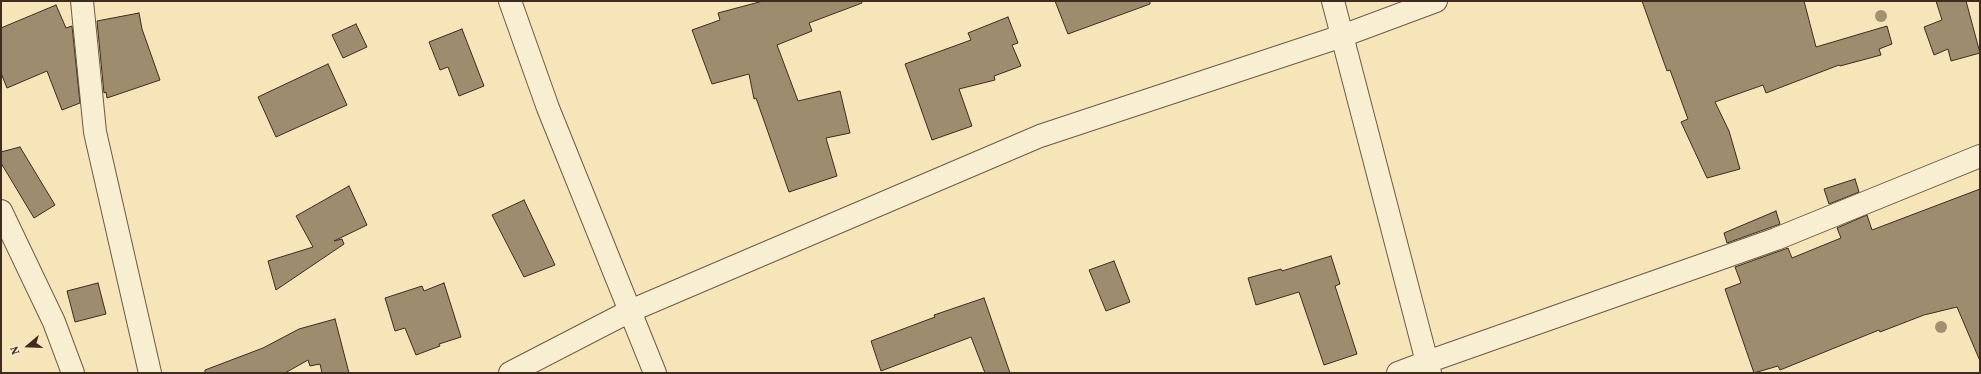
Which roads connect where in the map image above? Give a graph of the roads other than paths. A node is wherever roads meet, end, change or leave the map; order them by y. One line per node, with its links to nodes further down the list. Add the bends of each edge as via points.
1 (82, 1): 11 (street, via 95,132)
2 (510, 1): 8 (street, via 548,108)
3 (1332, 1): 5 (street)
4 (1436, 1): 5 (street)
5 (1342, 36): 8 (street, via 1040,136); 9 (street)
6 (1980, 156): 9 (street, via 1776,239)
7 (1, 212): 10 (street, via 54,322)
8 (630, 311): 12 (street); 13 (street)
9 (1428, 368): 14 (street)
10 (73, 373)
11 (150, 373)
12 (510, 373)
13 (655, 373)
14 (1398, 373)

